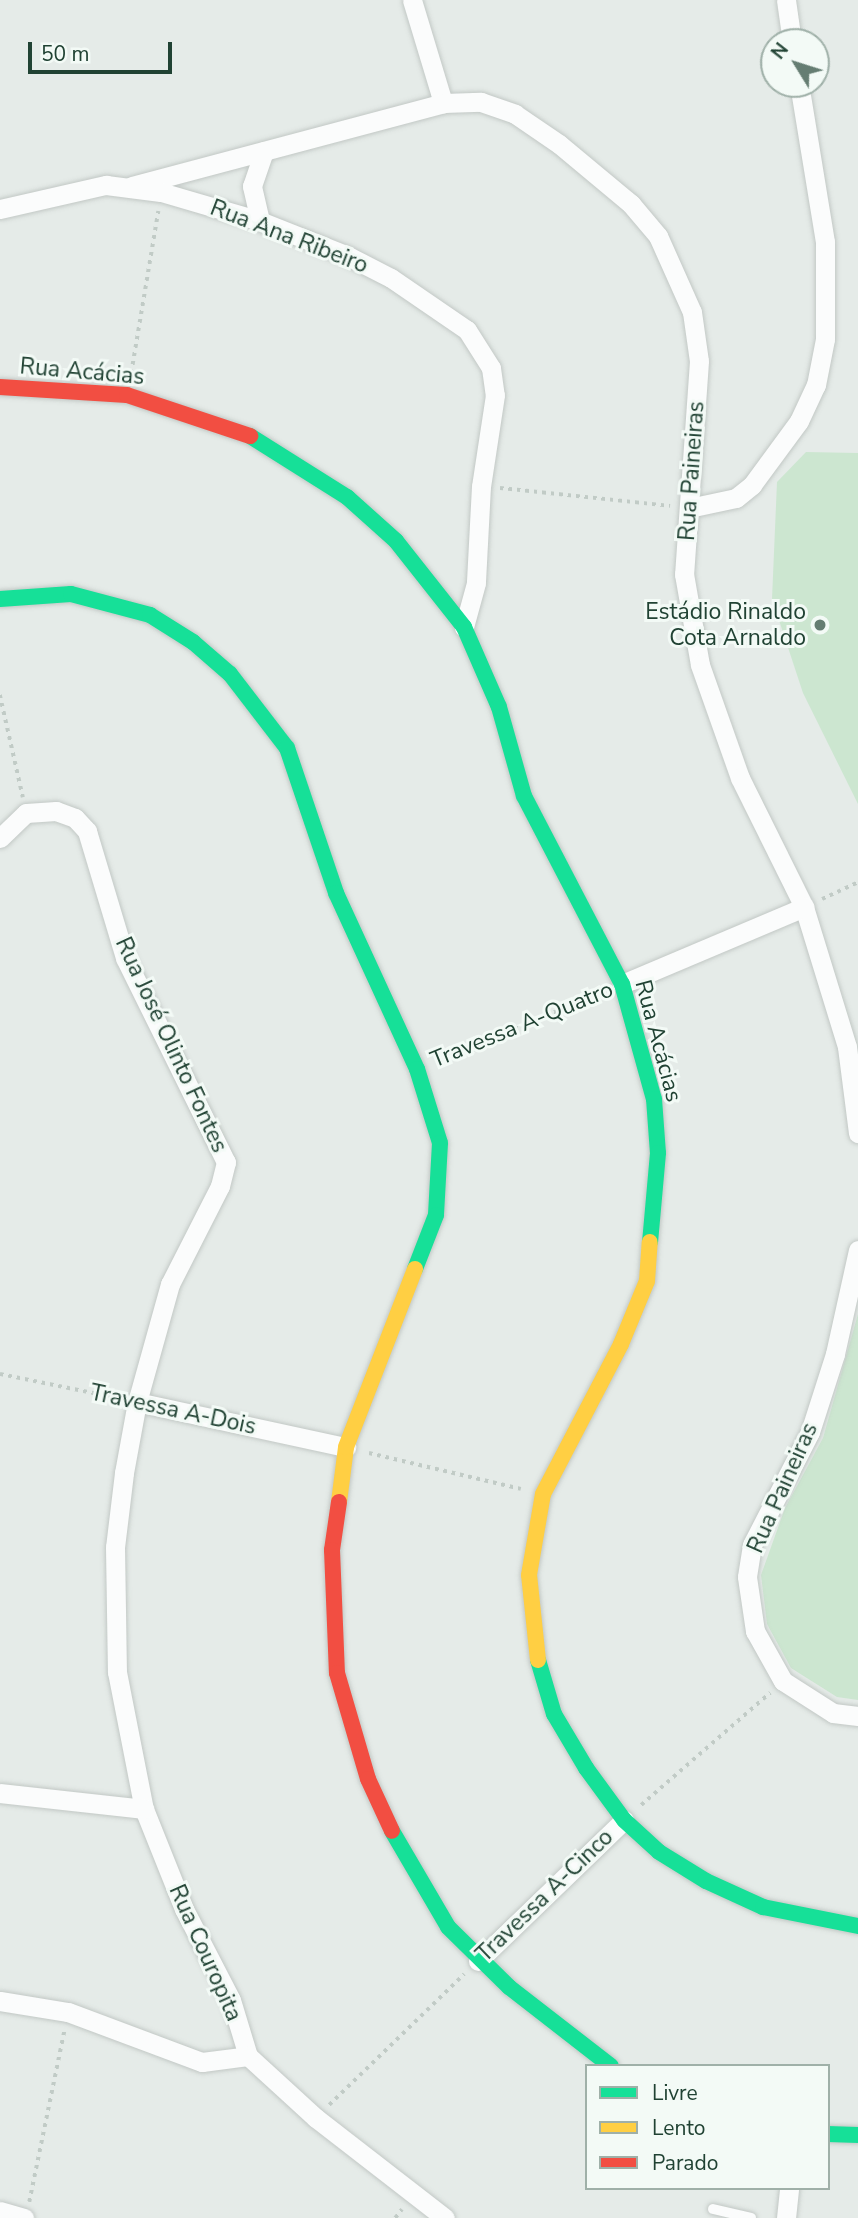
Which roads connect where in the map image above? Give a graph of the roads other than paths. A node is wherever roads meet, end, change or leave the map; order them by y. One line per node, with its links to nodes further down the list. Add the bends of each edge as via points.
1 (412, 0): 5 (street)
2 (786, 0): 3 (street)
3 (790, 28)
4 (801, 98): 11 (street, via 825,242 825,339 816,385 799,421 752,485 736,498)
5 (443, 103): 6 (street, Rua Paineiras); 11 (street, Rua Paineiras, via 481,102 515,114 631,204 659,236 692,312 699,361)
6 (264, 151): 7 (street, Rua Paineiras); 9 (street, via 252,186)
7 (132, 186): 8 (street, Rua Ana Ribeiro, via 106,185); 9 (street, Rua Ana Ribeiro)
8 (0, 208)
9 (260, 221): 13 (street, Rua Ana Ribeiro, via 391,278 467,330 482,346 495,394 481,486 476,583)
10 (0, 387): 13 (street, Rua Acácias, via 127,396 210,419 297,461 347,496 396,541)
11 (689, 508): 15 (street, Rua Paineiras, via 684,574 700,665 740,778)
12 (0, 599): 20 (street, via 71,594 150,615 194,642 230,674 287,748 336,893 417,1069 440,1143 436,1215)
13 (464, 627): 16 (street, Rua Acácias, via 499,707 524,796)
14 (0, 838): 19 (street, Rua José Olinto Fontes, via 26,813 55,811 75,818 87,831 125,958 226,1162 220,1186 170,1284)
15 (804, 907): 16 (street, Travessa A-Quatro); 17 (street, Rua Paineiras, via 847,1047)
16 (622, 984): 24 (street, Rua Acácias, via 654,1099 657,1209 647,1281 621,1344 543,1494 529,1575 532,1632 554,1714)
17 (858, 1133)
18 (858, 1250): 21 (street, Rua Paineiras, via 835,1354 810,1432 752,1545 747,1577 755,1631 783,1681 833,1713)
19 (137, 1402): 20 (street, Travessa A-Dois); 23 (street, Rua José Olinto Fontes, via 115,1548 117,1672)
20 (346, 1447): 26 (street, via 332,1550 331,1616 337,1673 368,1779 402,1853 448,1927)
21 (858, 1716)
22 (0, 1793): 23 (street)
23 (144, 1809): 28 (street, Rua Couropita, via 184,1909 231,2000)
24 (624, 1820): 25 (street, Rua Acácias, via 659,1852 706,1881 763,1907); 26 (street, Travessa A-Cinco)
25 (858, 1926)
26 (478, 1961): 29 (street)
27 (0, 2001): 28 (street, via 68,2012 202,2062)
28 (248, 2056): 36 (street, via 316,2118)
29 (608, 2064)
30 (830, 2134): 31 (street)
31 (858, 2136)
32 (789, 2190): 38 (street)
33 (713, 2209): 37 (lane)
34 (0, 2211): 35 (street)
35 (26, 2212)
36 (445, 2218)
37 (751, 2218)
38 (786, 2218)

